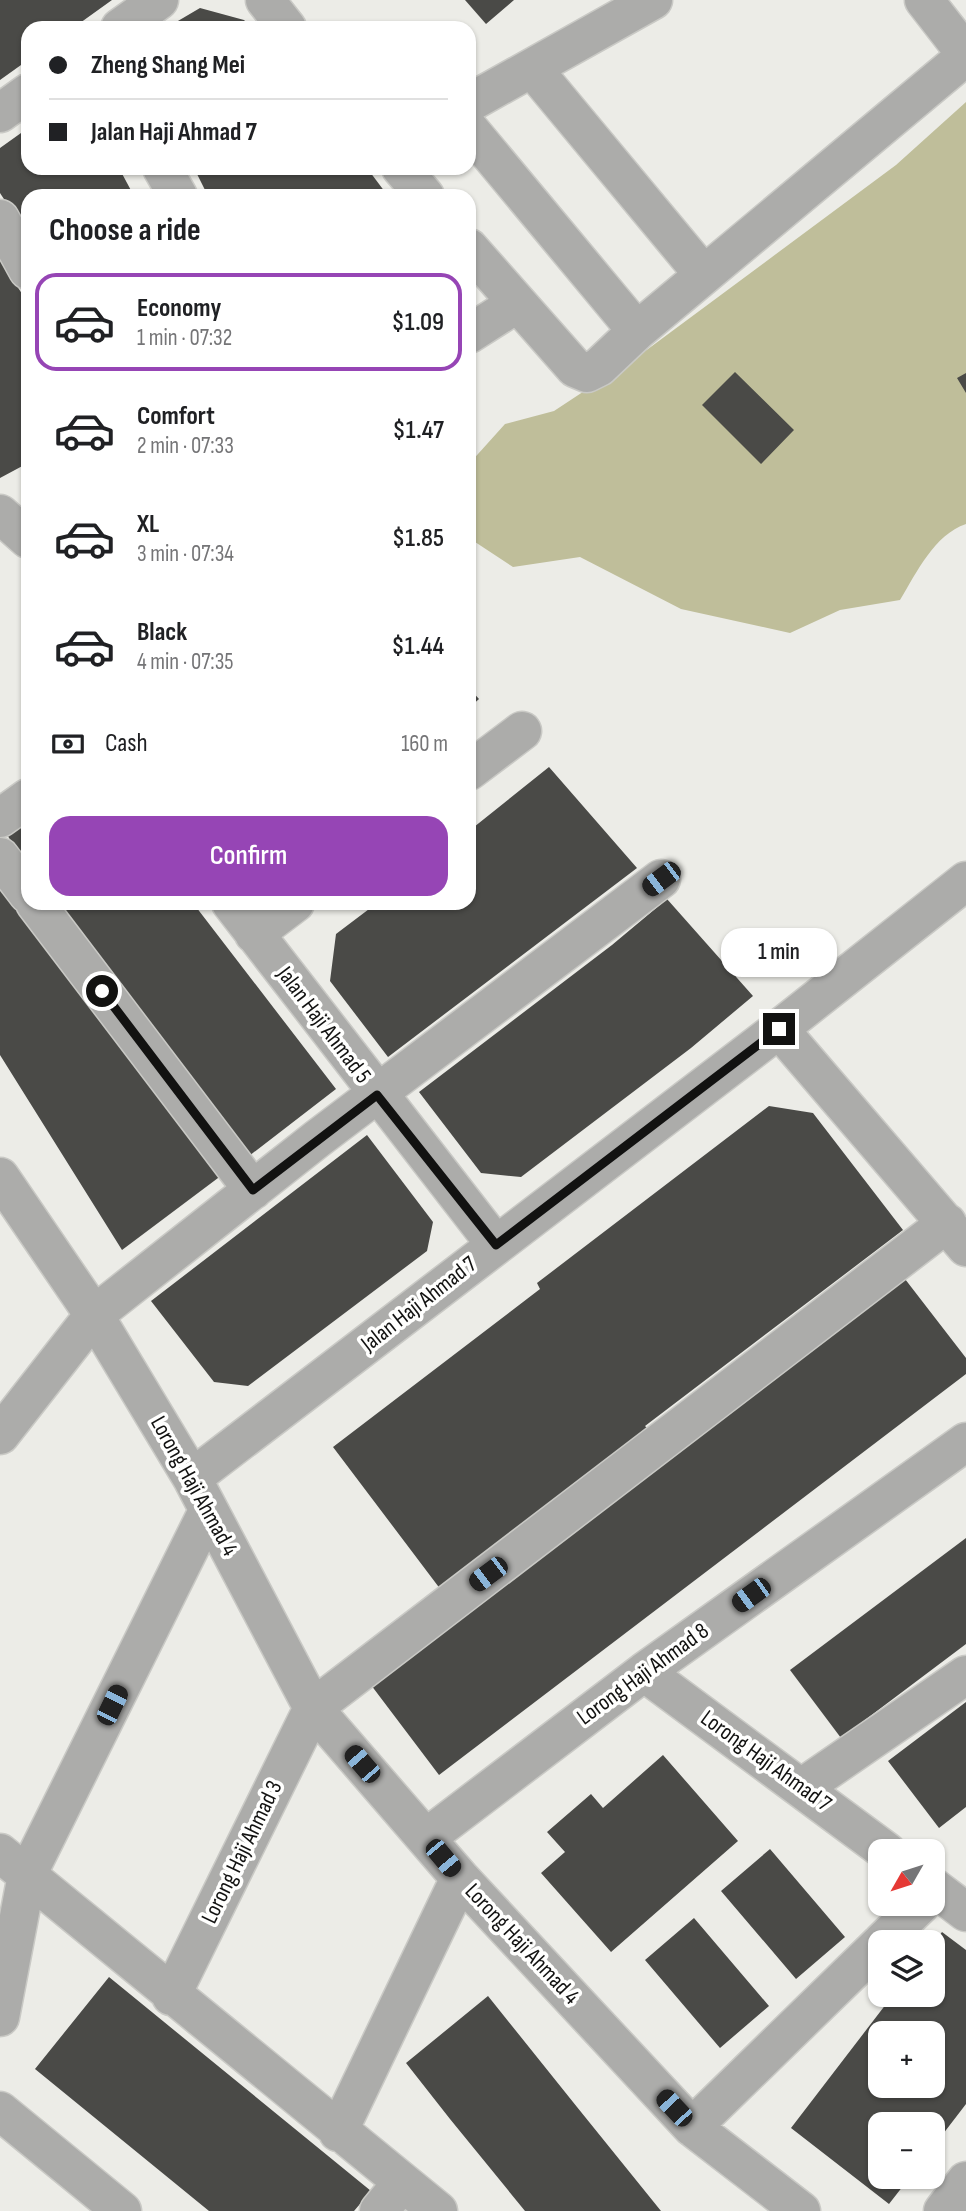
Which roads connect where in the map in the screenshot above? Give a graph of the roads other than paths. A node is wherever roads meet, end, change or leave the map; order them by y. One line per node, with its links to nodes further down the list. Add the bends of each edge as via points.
1 (159, 0): 5 (street)
2 (265, 0): 6 (street)
3 (653, 0): 8 (street)
4 (924, 0): 7 (street)
5 (130, 21)
6 (282, 21)
7 (966, 55): 18 (street)
8 (532, 68): 10 (street); 18 (street)
9 (21, 98): 11 (street)
10 (476, 99)
11 (0, 113)
12 (476, 138): 21 (street)
13 (407, 175): 14 (street)
14 (419, 189)
15 (0, 219): 17 (street)
16 (476, 256): 19 (street)
17 (21, 257)
18 (705, 275): 21 (street)
19 (516, 303): 20 (street); 21 (street, via 575,368 587,373)
20 (476, 329)
21 (637, 331)
22 (0, 514): 23 (street)
23 (21, 533)
24 (522, 731): 25 (street)
25 (476, 766)
26 (21, 803): 27 (street)
27 (0, 818)
28 (0, 857): 31 (street)
29 (661, 879): 37 (street)
30 (966, 881): 36 (street, Jalan Haji Ahmad 7)
31 (21, 885)
32 (40, 910): 39 (street)
33 (235, 910): 35 (street, Jalan Haji Ahmad 5)
34 (286, 910): 35 (street)
35 (254, 934): 37 (street, Jalan Haji Ahmad 5)
36 (779, 1029): 40 (street); 41 (street, Jalan Haji Ahmad 7)
37 (377, 1095): 39 (street); 41 (street, Jalan Haji Ahmad 5)
38 (0, 1177): 42 (street, Lorong Haji Ahmad 4)
39 (253, 1190): 42 (street)
40 (957, 1235): 49 (street)
41 (496, 1245): 45 (street, Jalan Haji Ahmad 7)
42 (94, 1315): 43 (street); 45 (street, Lorong Haji Ahmad 4)
43 (0, 1435)
44 (966, 1442): 47 (street, Lorong Haji Ahmad 8)
45 (192, 1478): 46 (street, Lorong Haji Ahmad 4)
46 (208, 1511): 49 (street, Lorong Haji Ahmad 4); 53 (street)
47 (644, 1672): 50 (street, Lorong Haji Ahmad 7); 51 (street, Lorong Haji Ahmad 8)
48 (966, 1675): 50 (street)
49 (313, 1708): 51 (street, Lorong Haji Ahmad 4); 58 (street, Lorong Haji Ahmad 3)
50 (803, 1787): 52 (street, Lorong Haji Ahmad 7)
51 (426, 1838): 54 (street, Lorong Haji Ahmad 4)
52 (870, 1839)
53 (14, 1864): 58 (street); 59 (street)
54 (460, 1878): 61 (street, Lorong Haji Ahmad 4); 62 (street)
55 (916, 1916): 56 (street)
56 (898, 1930)
57 (868, 1956): 61 (street)
58 (171, 1996): 62 (street)
59 (0, 2017)
60 (0, 2111): 65 (street)
61 (692, 2127): 67 (street, Lorong Haji Ahmad 4)
62 (338, 2133): 64 (street)
63 (966, 2181): 68 (street)
64 (390, 2197): 66 (street)
65 (122, 2211)
66 (438, 2211)
67 (801, 2211)
68 (943, 2211)

